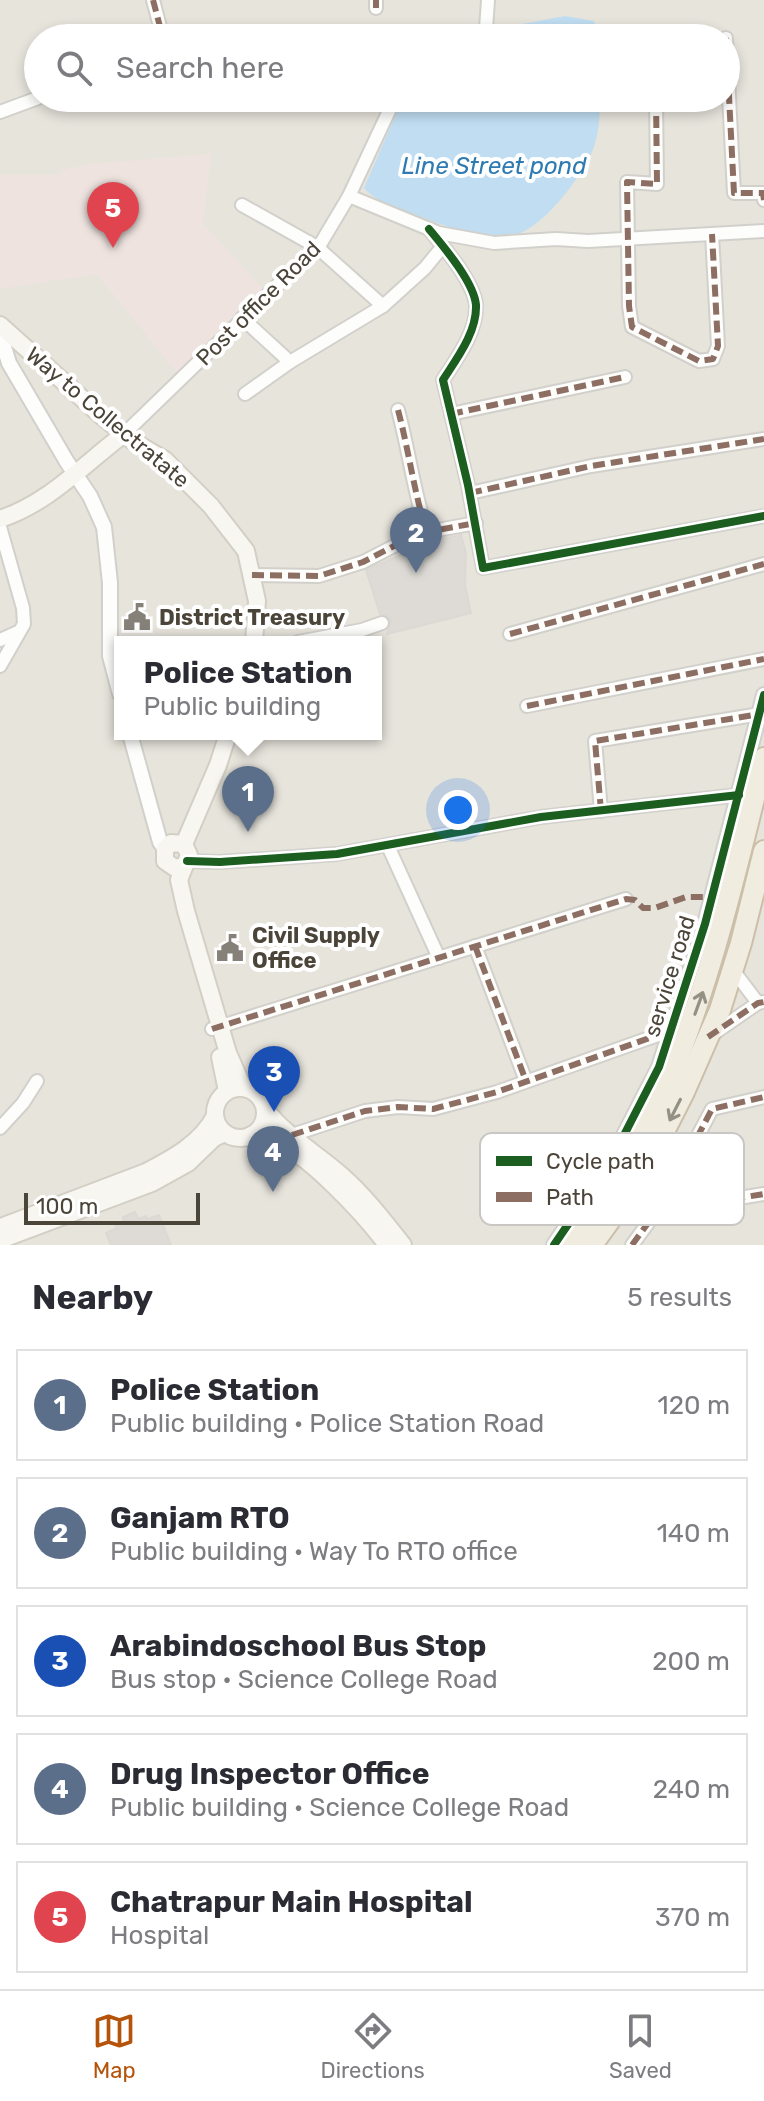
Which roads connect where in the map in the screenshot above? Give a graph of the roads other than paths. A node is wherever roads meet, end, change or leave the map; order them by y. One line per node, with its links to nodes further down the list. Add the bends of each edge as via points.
1 (153, 0): 3 (street)
2 (488, 0): 4 (street)
3 (159, 24)
4 (486, 24)
5 (24, 103): 6 (street)
6 (0, 112)
7 (388, 112): 10 (street, Post office Road)
8 (656, 112): 16 (street, via 657,184 627,182)
9 (730, 112): 11 (street, via 734,193 763,193)
10 (349, 196): 13 (street); 18 (street, Post office Road)
11 (764, 200)
12 (242, 205): 18 (street)
13 (429, 229): 16 (street, via 494,243); 17 (street)
14 (764, 231): 15 (street)
15 (712, 234): 16 (street); 16 (street, via 718,346 713,359 699,361 632,327)
16 (628, 238)
17 (443, 246): 19 (street); 27 (street, via 476,304 469,337 443,380)
18 (317, 247): 19 (street); 20 (street, Post office Road)
19 (383, 306): 23 (street)
20 (242, 318): 23 (street); 28 (street, Post office Road)
21 (0, 325): 28 (main road, Way to Collectratate)
22 (0, 334): 30 (street, via 9,363)
23 (290, 362): 25 (street)
24 (625, 377): 27 (street)
25 (245, 394)
26 (398, 410): 36 (street)
27 (451, 414): 31 (street)
28 (124, 434): 30 (main road, Post office Road); 38 (main road, Way to Collectratate, via 165,460 211,506 246,551)
29 (764, 439): 31 (street, via 591,466)
30 (75, 472): 33 (main road, Post office Road, via 45,498); 47 (street, via 104,527)
31 (470, 493): 34 (street)
32 (764, 516): 34 (street, via 483,568)
33 (0, 519)
34 (476, 523): 36 (street)
35 (0, 527): 40 (street, via 23,608 24,624)
36 (427, 533): 38 (street, via 319,576)
37 (764, 564): 41 (street)
38 (252, 575): 42 (main road, Way to Collectratate)
39 (382, 623): 43 (street)
40 (18, 632): 44 (street); 46 (street)
41 (510, 634)
42 (254, 636)
43 (330, 636)
44 (0, 640)
45 (764, 659): 49 (street)
46 (0, 666)
47 (114, 671)
48 (764, 695): 50 (street, service road)
49 (527, 706)
50 (760, 714): 54 (street, service road); 55 (street, via 595,741)
51 (131, 740): 58 (street, via 160,842)
52 (226, 740): 58 (main road)
53 (764, 758): 78 (highway, one-way to 53, via 701,999)
54 (739, 795): 55 (street); 67 (street, service road)
55 (601, 811): 56 (street)
56 (388, 846): 58 (street, via 220,862); 63 (street)
57 (764, 851): 61 (highway)
58 (177, 857): 66 (main road)
59 (764, 898): 61 (street)
60 (626, 899): 62 (street)
61 (741, 943): 64 (highway)
62 (475, 946): 63 (street); 70 (street)
63 (439, 958): 66 (street)
64 (733, 970): 65 (street); 68 (highway)
65 (761, 1003): 68 (street)
66 (217, 1028): 71 (main road, via 226,1078)
67 (672, 1030): 70 (street); 77 (street, service road)
68 (708, 1037): 79 (highway, one-way to 79)
69 (37, 1081): 75 (street)
70 (526, 1081): 82 (street, via 433,1109 365,1111)
71 (235, 1089): 73 (main road, via 258,1094); 74 (main road, via 217,1101)
72 (764, 1097): 80 (street, via 712,1109)
73 (266, 1110): 81 (main road, via 262,1126); 82 (main road)
74 (215, 1116): 76 (main road); 89 (main road, via 208,1130 168,1161)
75 (0, 1128)
76 (225, 1133): 81 (main road); 90 (main road, via 152,1183)
77 (625, 1133)
78 (642, 1133)
79 (663, 1133)
80 (699, 1133)
81 (251, 1135): 91 (main road, via 282,1144 313,1168)
82 (292, 1135): 92 (main road, via 364,1197)
83 (764, 1194): 84 (street)
84 (744, 1197)
85 (568, 1225): 93 (street, service road)
86 (585, 1225): 94 (highway, one-way to 86)
87 (606, 1225): 95 (highway, one-way to 95)
88 (647, 1225): 96 (street)
89 (0, 1228)
90 (0, 1240)
91 (387, 1245)
92 (403, 1245)
93 (554, 1245)
94 (572, 1245)
95 (592, 1245)
96 (632, 1245)

